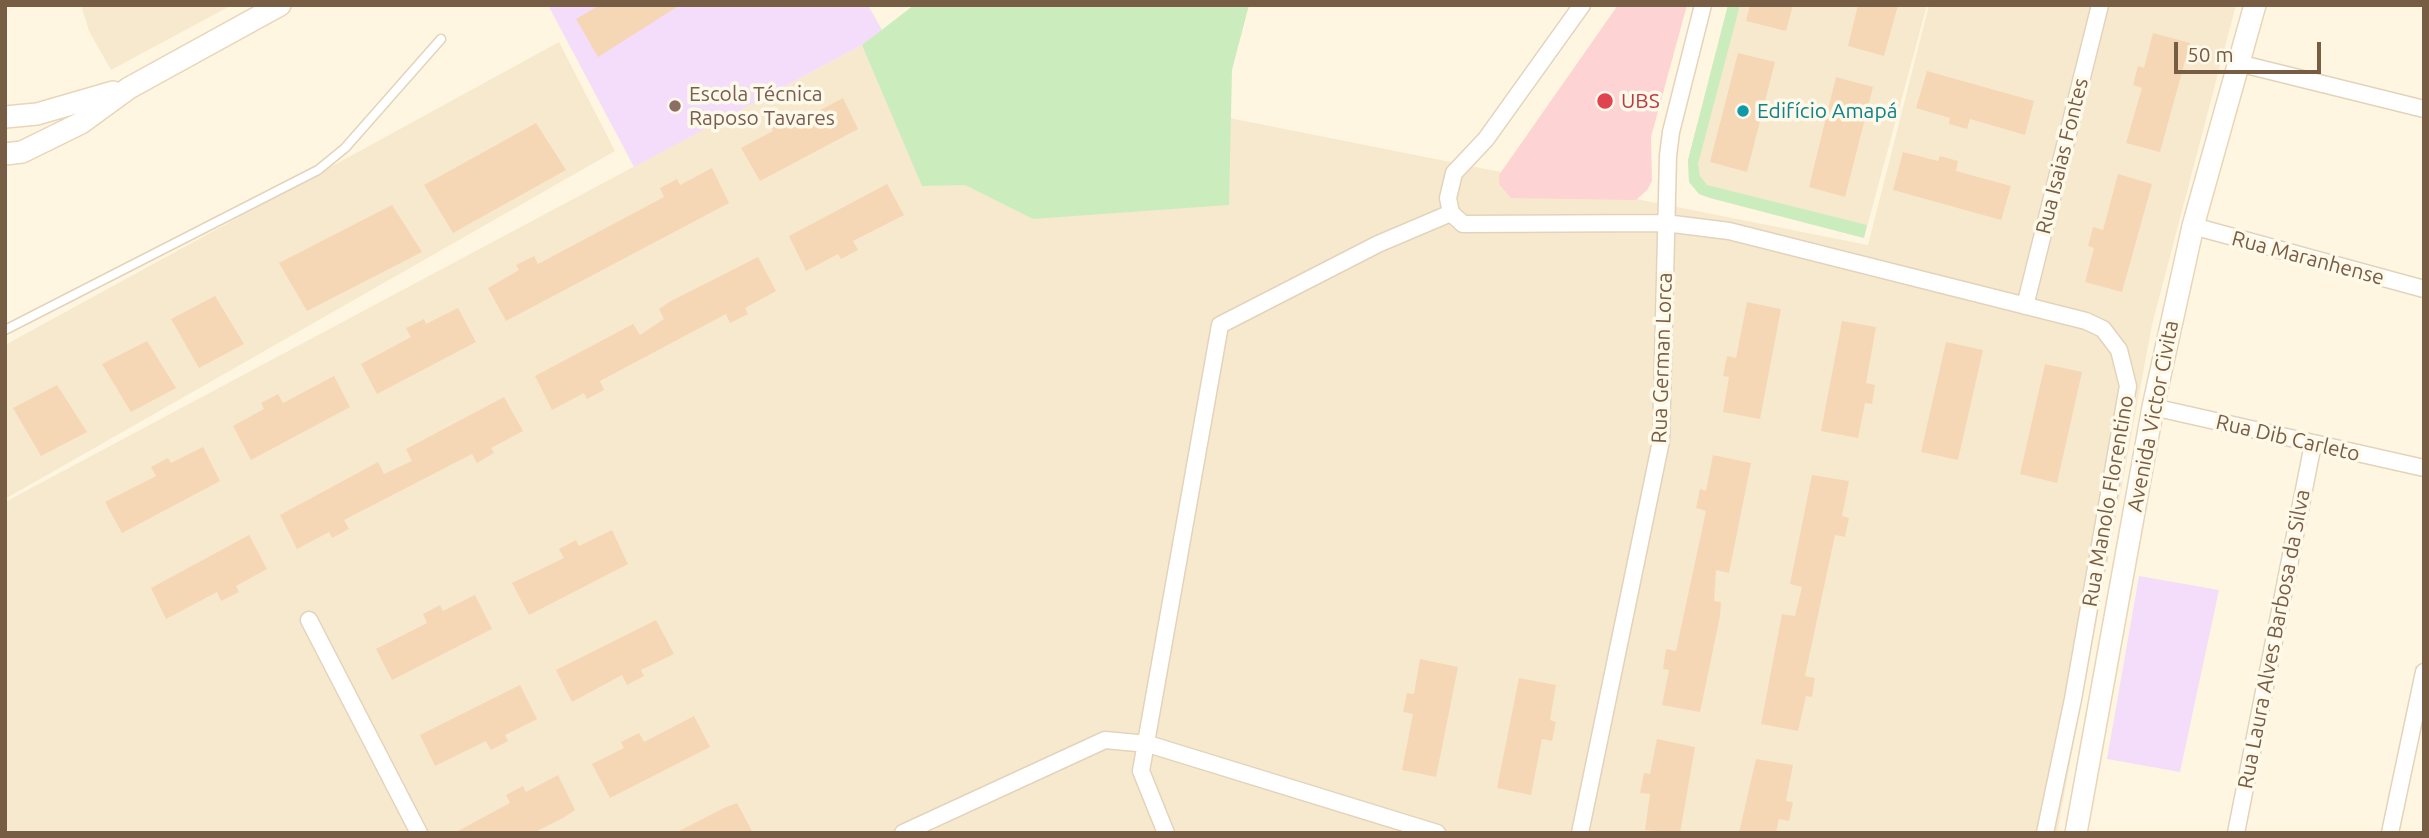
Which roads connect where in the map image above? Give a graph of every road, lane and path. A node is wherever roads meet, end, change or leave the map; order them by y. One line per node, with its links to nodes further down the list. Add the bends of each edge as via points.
1 (281, 5): 8 (main road)
2 (1582, 5): 12 (street, via 1486,139 1454,173 1448,198)
3 (1703, 5): 13 (street, Rua German Lorca, via 1671,132)
4 (2100, 5): 16 (street, Rua Isaias Fontes)
5 (2255, 5): 7 (main road, Avenida Victor Civita)
6 (441, 38): 17 (lane, via 345,149 318,170)
7 (2238, 63): 9 (street); 14 (main road, Avenida Victor Civita)
8 (129, 88): 10 (main road, via 37,114); 11 (main road, via 81,123 22,152)
9 (2424, 109)
10 (5, 117)
11 (5, 154)
12 (1451, 214): 13 (street, Rua Manolo Florentino, via 1463,224); 23 (street, via 1378,244 1220,325)
13 (1665, 223): 16 (street, Rua Manolo Florentino, via 1729,231); 28 (street, Rua German Lorca, via 1661,441)
14 (2193, 226): 15 (street, Rua Maranhense); 18 (main road, Avenida Victor Civita)
15 (2424, 289)
16 (2025, 306): 29 (street, Rua Manolo Florentino, via 2103,329 2119,350 2128,386)
17 (5, 330)
18 (2152, 407): 19 (street, Rua Dib Carleto); 30 (main road, Avenida Victor Civita)
19 (2313, 444): 20 (street, Rua Dib Carleto); 31 (street, Rua Laura Alves Barbosa da Silva)
20 (2424, 468)
21 (309, 620): 24 (street)
22 (2424, 672): 32 (street)
23 (1148, 744): 25 (street, via 1105,740); 26 (street, via 1141,771); 27 (street)
24 (419, 833)
25 (903, 833)
26 (1166, 833)
27 (1437, 833)
28 (1580, 833)
29 (2045, 833)
30 (2076, 833)
31 (2236, 833)
32 (2390, 833)

